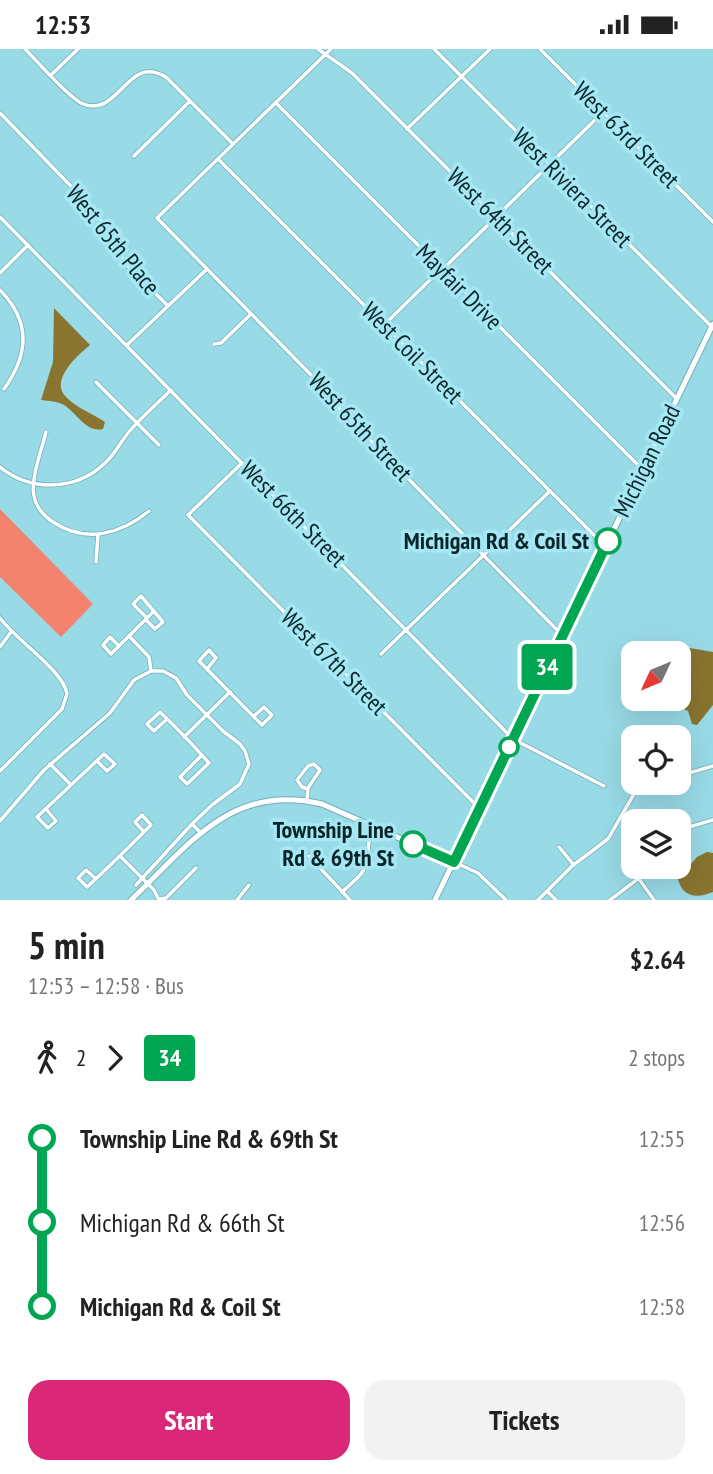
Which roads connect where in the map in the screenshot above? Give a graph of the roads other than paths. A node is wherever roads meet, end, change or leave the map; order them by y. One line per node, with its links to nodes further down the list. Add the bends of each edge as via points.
1 (25, 49): 9 (street)
2 (78, 49): 9 (street)
3 (318, 49): 8 (street, West 64th Street)
4 (331, 49): 8 (street)
5 (433, 49): 10 (street, West Riviera Street)
6 (490, 49): 10 (street)
7 (540, 49): 13 (street, West 63rd Street)
8 (326, 53): 12 (street); 15 (street, West 64th Street)
9 (51, 75): 11 (street, via 75,99 88,105 108,101 134,77 149,71 164,76)
10 (461, 77): 15 (street); 19 (street, West Riviera Street)
11 (190, 101): 16 (street); 17 (street)
12 (276, 103): 16 (street); 25 (street, Mayfair Drive)
13 (603, 112): 19 (street); 22 (street, West 63rd Street)
14 (0, 113): 28 (street, West 65th Place, via 96,212 127,265)
15 (407, 129): 21 (street, West 64th Street)
16 (233, 145): 18 (street)
17 (134, 156)
18 (218, 159): 24 (street, West 65th Street, via 157,218); 30 (street, West Coil Street)
19 (548, 164): 21 (street); 31 (street, West Riviera Street)
20 (0, 217): 23 (street, West 66th Street)
21 (495, 217): 25 (street); 37 (street, West 64th Street)
22 (713, 222)
23 (27, 246): 26 (street); 33 (street, West 66th Street)
24 (207, 269): 28 (street); 29 (street, West 65th Street)
25 (442, 269): 30 (street); 43 (street, Mayfair Drive)
26 (0, 273)
27 (0, 290): 35 (street, via 17,311 23,335 21,358)
28 (168, 306): 33 (street)
29 (251, 314): 32 (street); 49 (street, West 65th Street)
30 (384, 325): 45 (street, West Coil Street)
31 (712, 326): 37 (main road, Michigan Road)
32 (214, 344)
33 (127, 345): 36 (street, West 66th Street)
34 (96, 381): 38 (street)
35 (4, 389)
36 (171, 390): 38 (street); 41 (street, West 66th Street)
37 (677, 399): 43 (main road, Michigan Road)
38 (137, 423): 40 (street); 44 (street, via 110,458 89,475 62,484)
39 (46, 432): 44 (street)
40 (159, 445)
41 (242, 463): 54 (street, West 66th Street); 81 (street, West 67th Street, via 188,515)
42 (0, 467): 44 (street)
43 (643, 470): 48 (main road, Michigan Road)
44 (34, 483): 47 (street, via 35,501 48,518 70,530)
45 (550, 491): 48 (street, West Coil Street); 49 (street)
46 (149, 510): 47 (street, via 125,528)
47 (98, 535): 50 (street)
48 (606, 547): 57 (main road, Michigan Road)
49 (484, 556): 54 (street); 57 (street, West 65th Street)
50 (96, 562)
51 (153, 612): 53 (street); 53 (street, via 163,622 155,629); 53 (street, via 141,596 133,604)
52 (0, 618): 55 (street)
53 (146, 619): 56 (street)
54 (407, 630): 60 (street); 68 (street, West 66th Street)
55 (11, 632): 59 (street); 73 (street, via 61,678 67,698 62,709)
56 (129, 636): 58 (street); 62 (street, via 147,654)
57 (562, 636): 68 (main road, Michigan Road)
58 (119, 646): 58 (street, via 111,654 103,645 110,637)
59 (0, 647)
60 (382, 654)
61 (207, 669): 61 (street, via 216,658 209,650 200,661); 63 (street)
62 (151, 671): 64 (street, via 172,675); 71 (street, via 134,680 110,713)
63 (230, 692): 64 (street); 65 (street)
64 (207, 715): 67 (street); 84 (street, via 245,751 249,764 240,785)
65 (254, 716): 65 (street, via 262,725 272,715 264,707)
66 (167, 719): 66 (street, via 154,731 147,724 160,712); 67 (street)
67 (184, 737): 69 (street)
68 (513, 739): 76 (street, West 66th Street); 81 (main road, Michigan Road)
69 (202, 755): 69 (street, via 209,762 187,784 180,777)
70 (97, 761): 70 (street, via 107,772 115,764 104,754); 75 (street)
71 (50, 764): 75 (street); 83 (street)
72 (713, 766): 74 (street)
73 (0, 771)
74 (691, 772)
75 (71, 785): 80 (street)
76 (604, 786)
77 (308, 789): 77 (street, via 320,771 314,764 297,780); 79 (street)
78 (633, 795): 93 (street, via 608,839)
79 (307, 801): 85 (main road); 88 (main road, via 275,799 235,809)
80 (46, 809): 80 (street, via 37,817 48,828 56,821)
81 (479, 809): 92 (main road, Michigan Road)
82 (713, 820): 86 (street)
83 (0, 821)
84 (192, 824): 88 (street); 96 (street)
85 (373, 826): 92 (main road); 102 (street, via 364,869)
86 (691, 826)
87 (144, 832): 87 (street, via 135,822 142,815 151,825); 90 (street)
88 (201, 833): 98 (main road)
89 (559, 847): 93 (street)
90 (120, 856): 95 (street); 96 (street)
91 (309, 856): 102 (street)
92 (454, 862): 107 (main road, Michigan Road); 108 (street, via 478,873)
93 (573, 865): 101 (street)
94 (196, 868): 103 (street, via 166,898)
95 (96, 879): 95 (street, via 87,887 78,878 86,870)
96 (142, 879): 98 (street); 99 (street)
97 (639, 879): 111 (street); 112 (street)
98 (148, 884): 103 (street); 104 (main road)
99 (136, 885)
100 (249, 885): 105 (street)
101 (547, 891): 109 (street); 110 (street)
102 (342, 892): 106 (street)
103 (159, 899)
104 (131, 900)
105 (237, 900)
106 (350, 900)
107 (435, 900)
108 (506, 900)
109 (538, 900)
110 (556, 900)
111 (610, 900)
112 (654, 900)

